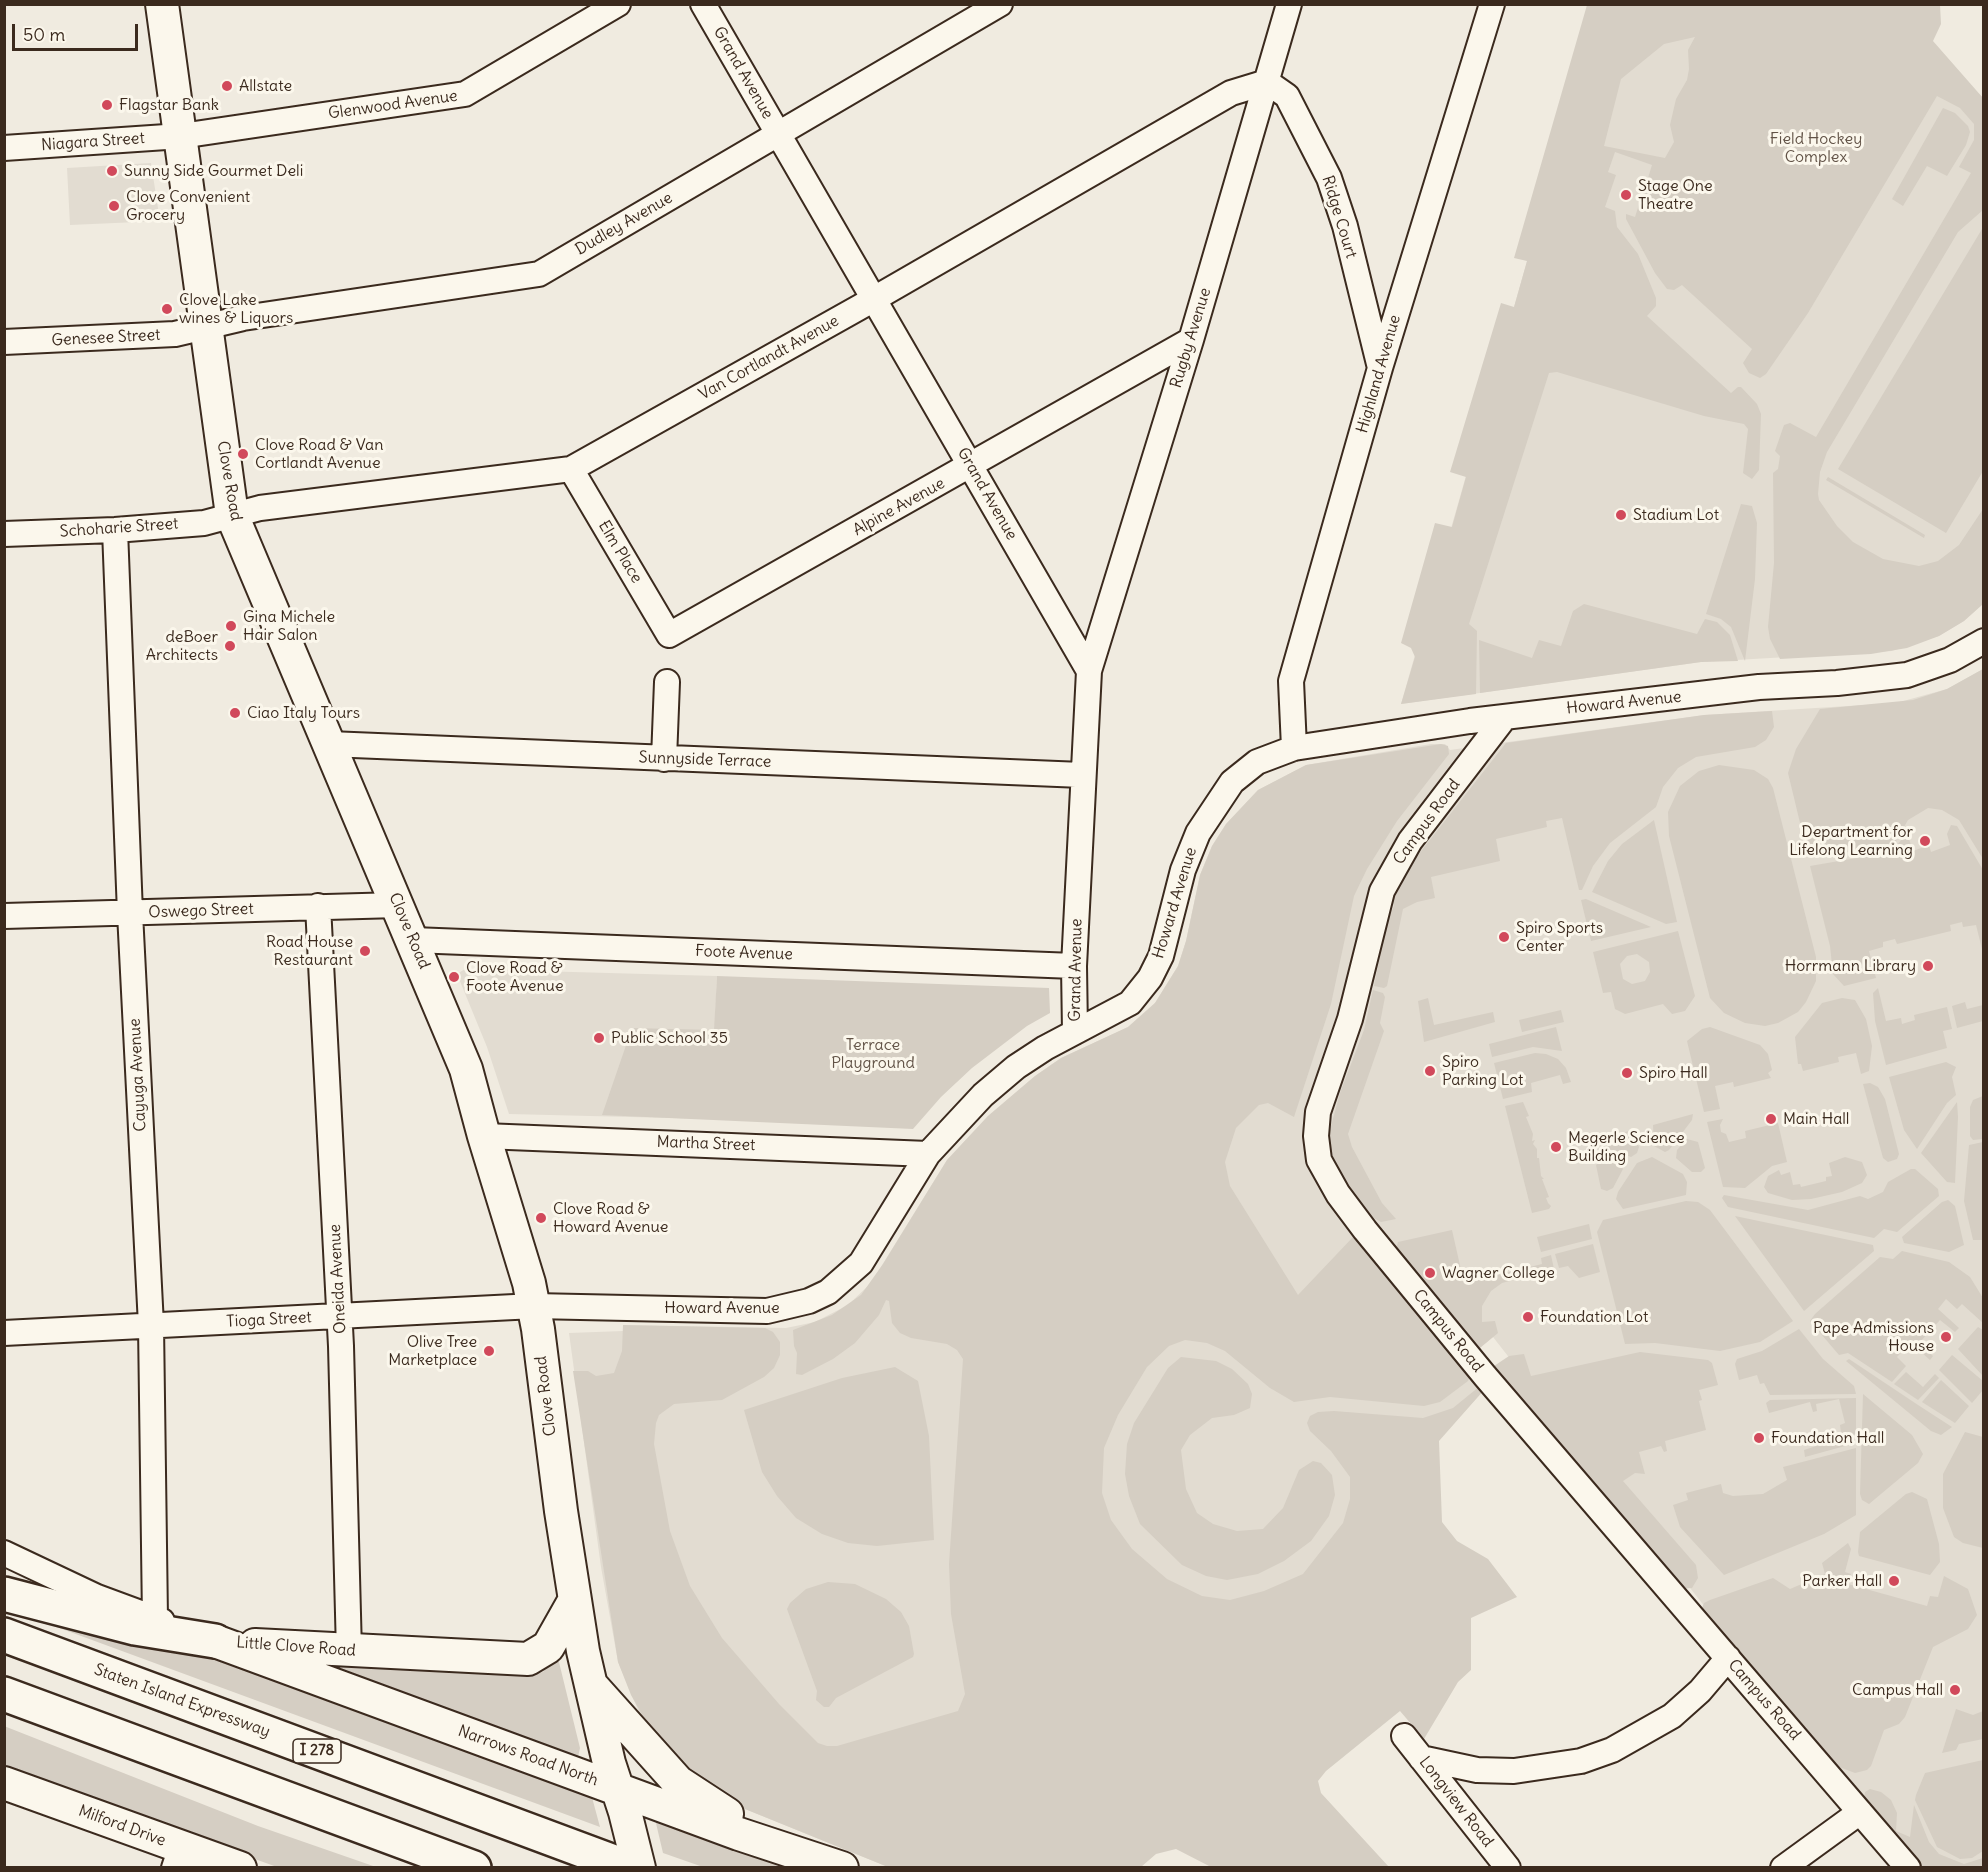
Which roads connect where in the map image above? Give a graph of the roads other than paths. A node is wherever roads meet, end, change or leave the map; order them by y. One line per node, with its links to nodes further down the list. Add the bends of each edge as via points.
1 (162, 4): 9 (main road, Clove Road)
2 (618, 4): 9 (street, Glenwood Avenue, via 465,94)
3 (703, 4): 8 (street, Grand Avenue)
4 (1000, 4): 8 (street, Dudley Avenue)
5 (1289, 4): 7 (street, Rugby Avenue)
6 (1492, 4): 15 (street, Highland Avenue)
7 (1267, 82): 11 (street, Van Cortlandt Avenue, via 1231,93); 13 (street, Rugby Avenue); 15 (street, Ridge Court, via 1287,96 1329,178 1345,225)
8 (778, 134): 11 (street, Grand Avenue); 12 (street, Dudley Avenue, via 539,274 243,318)
9 (181, 136): 10 (street, Niagara Street); 12 (main road, Clove Road)
10 (4, 148)
11 (874, 299): 16 (street, Grand Avenue); 17 (street, Van Cortlandt Avenue)
12 (206, 327): 14 (street, Genesee Street, via 175,334); 18 (main road, Clove Road)
13 (1191, 340): 16 (street, Alpine Avenue); 23 (street, Rugby Avenue)
14 (4, 342)
15 (1380, 368): 27 (street, Highland Avenue, via 1291,681)
16 (972, 466): 21 (street, Alpine Avenue); 23 (street, Grand Avenue)
17 (571, 470): 18 (street, Van Cortlandt Avenue, via 260,508); 21 (street, Elm Place)
18 (232, 515): 19 (street, Schoharie Street, via 204,523); 26 (main road, Clove Road)
19 (115, 530): 20 (street, Schoharie Street); 32 (street, Cayuga Avenue)
20 (4, 534)
21 (669, 635)
22 (1983, 641): 25 (street, Howard Avenue, via 1950,660 1907,675)
23 (1089, 670): 29 (street, Grand Avenue)
24 (667, 682): 28 (street)
25 (1505, 717): 27 (street, Howard Avenue); 50 (street, Campus Road, via 1410,841 1382,891 1350,1019 1318,1112 1319,1160 1365,1230)
26 (329, 744): 28 (street, Sunnyside Terrace); 30 (main road, Clove Road)
27 (1294, 748): 36 (street, Howard Avenue, via 1257,762 1232,782 1215,804 1189,851 1161,956 1150,978 1130,1003)
28 (664, 759): 29 (street, Sunnyside Terrace)
29 (1082, 775): 35 (street, Grand Avenue)
30 (398, 905): 31 (street, Oswego Street); 34 (main road, Clove Road)
31 (318, 906): 32 (street, Oswego Street); 40 (street, Oneida Avenue)
32 (130, 913): 33 (street, Oswego Street); 41 (street, Cayuga Avenue)
33 (4, 916)
34 (413, 940): 35 (street, Foote Avenue); 37 (main road, Clove Road, via 466,1069)
35 (1074, 966): 36 (street, Grand Avenue)
36 (1075, 1032): 38 (street, Howard Avenue, via 1016,1067 983,1095)
37 (484, 1136): 38 (street, Martha Street); 39 (main road, Clove Road)
38 (928, 1154): 39 (street, Howard Avenue, via 861,1263 828,1292 809,1301 767,1311)
39 (534, 1306): 40 (street, Tioga Street); 45 (main road, Clove Road)
40 (340, 1316): 41 (street, Tioga Street); 49 (street, Oneida Avenue)
41 (151, 1325): 42 (street, Tioga Street); 46 (street, Cayuga Avenue)
42 (4, 1333)
43 (4, 1553): 46 (street, Little Clove Road)
44 (4, 1594): 48 (highway, via 135,1628)
45 (574, 1601): 49 (main road, Little Clove Road, via 551,1643 528,1659); 51 (main road, Clove Road)
46 (155, 1619): 48 (street, Little Clove Road)
47 (4, 1635): 62 (highway, Staten Island Expressway / I 278)
48 (215, 1641): 49 (main road, Little Clove Road); 56 (main road, Narrows Road North)
49 (349, 1652)
50 (1728, 1658): 54 (street, via 1672,1716 1612,1750 1581,1761 1514,1771 1478,1770); 57 (street, Campus Road)
51 (590, 1684): 56 (main road, Clove Road); 59 (main road, via 686,1789 731,1816)
52 (4, 1694): 61 (highway)
53 (1404, 1736): 54 (street, Longview Road)
54 (1421, 1758): 64 (street, Longview Road)
55 (4, 1783): 58 (main road, Milford Drive)
56 (621, 1800): 59 (main road, Narrows Road North); 63 (main road, Clove Road)
57 (1860, 1812): 65 (street); 66 (street, Campus Road)
58 (177, 1857): 60 (main road, Milford Drive)
59 (839, 1866)
60 (240, 1868)
61 (474, 1868)
62 (630, 1868)
63 (639, 1868)
64 (1508, 1868)
65 (1783, 1868)
66 (1908, 1868)

